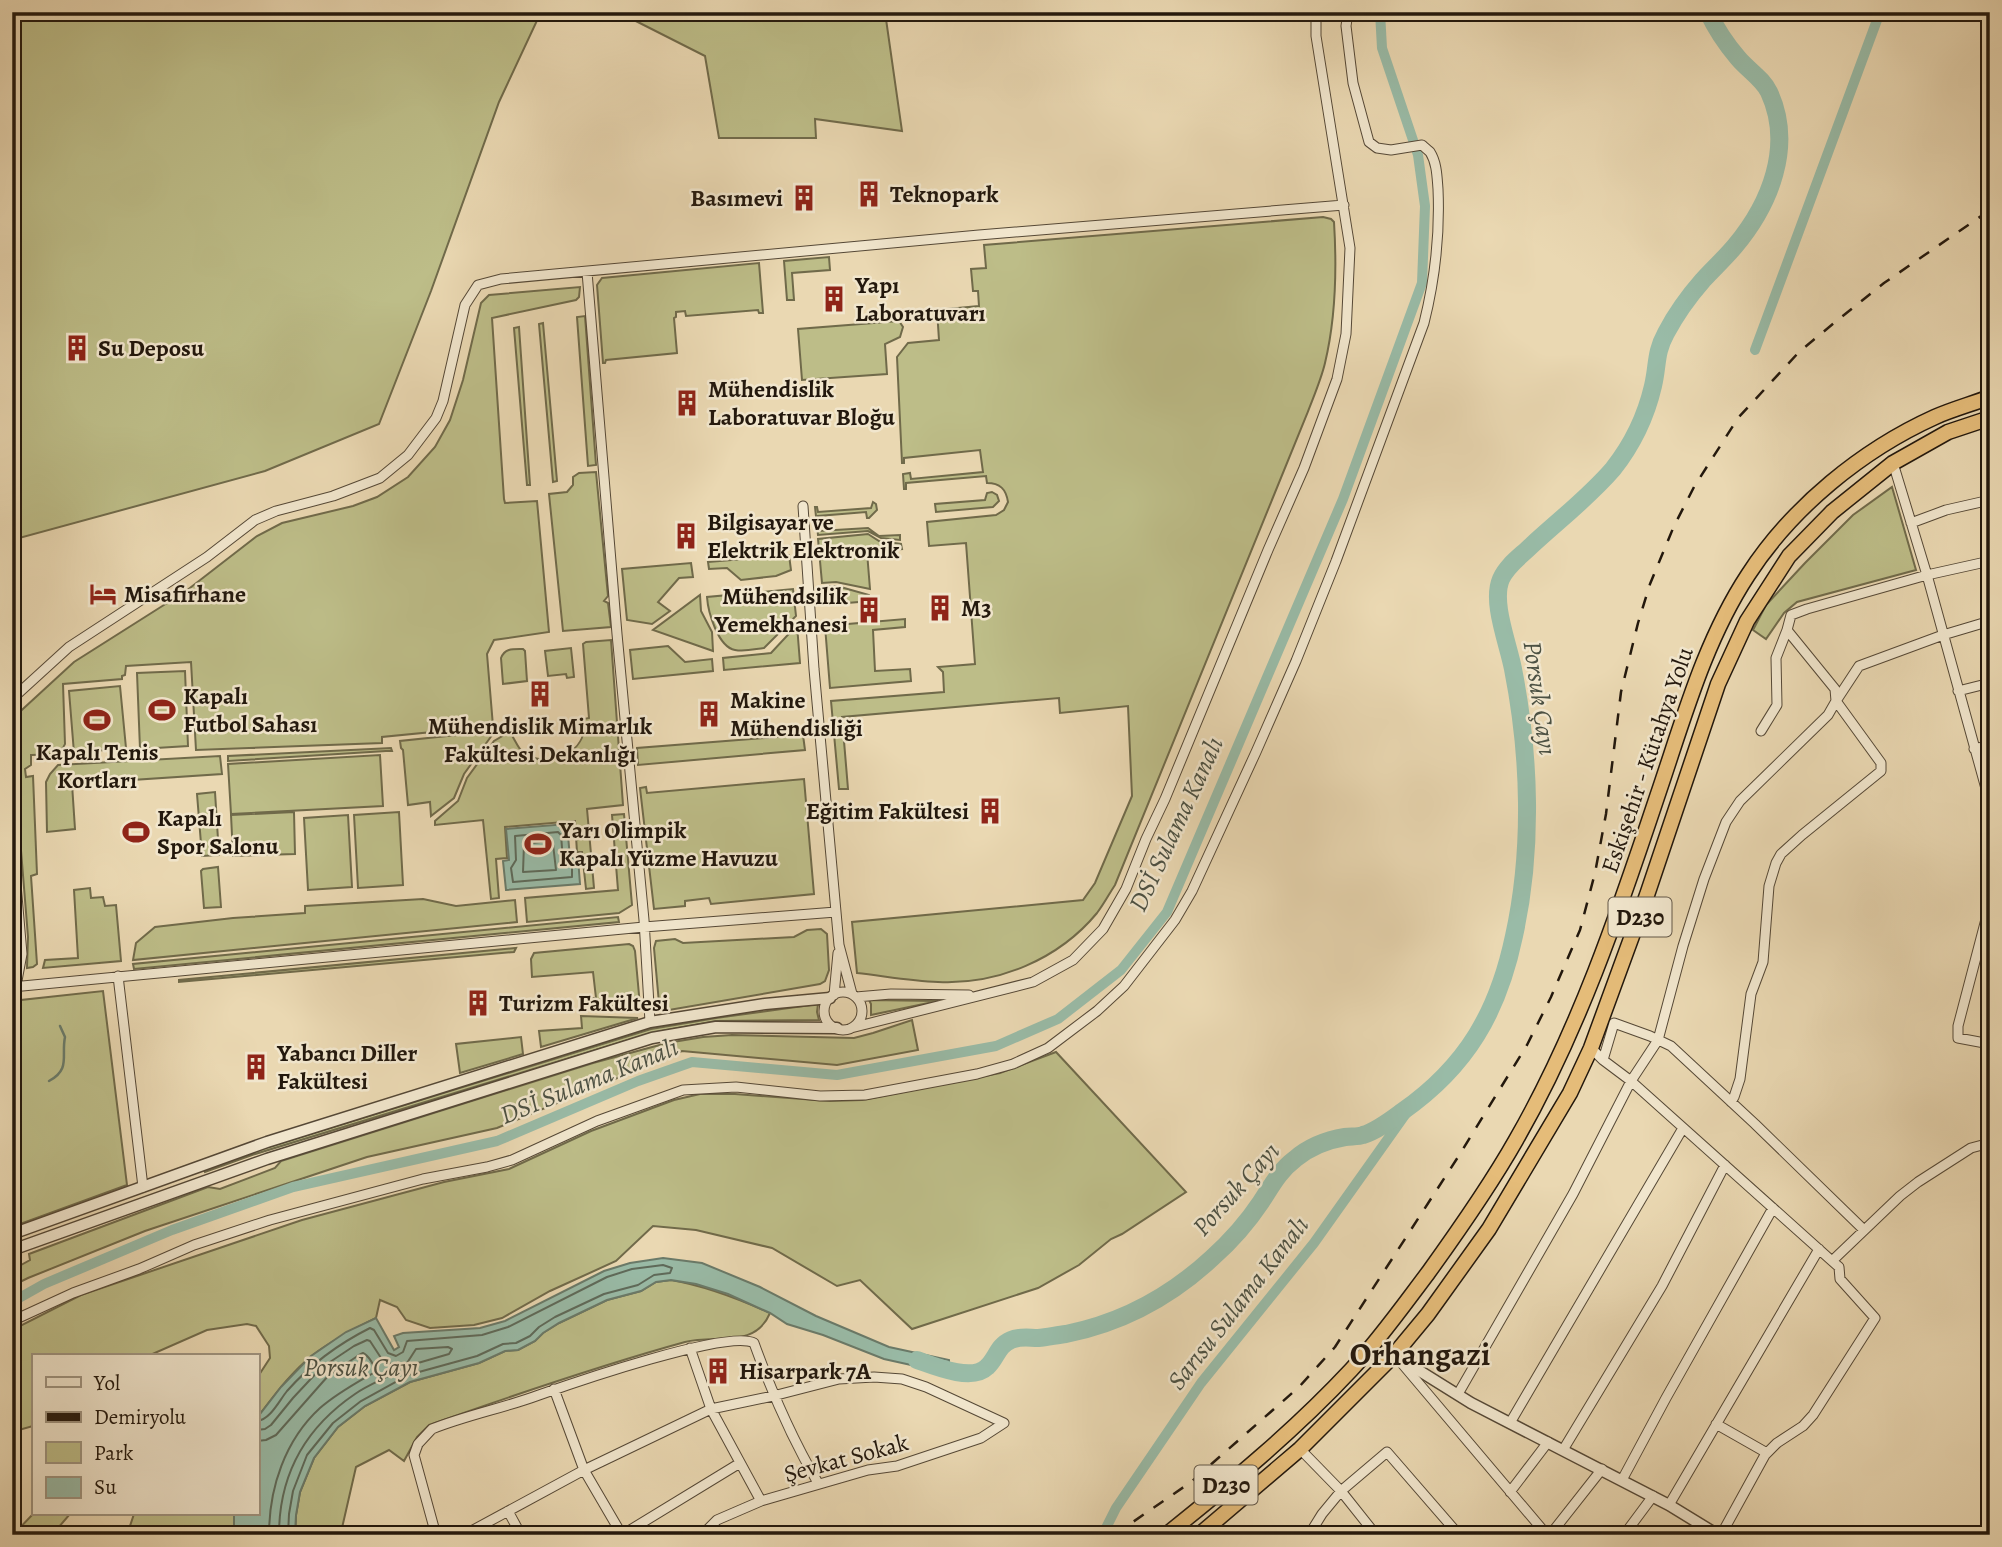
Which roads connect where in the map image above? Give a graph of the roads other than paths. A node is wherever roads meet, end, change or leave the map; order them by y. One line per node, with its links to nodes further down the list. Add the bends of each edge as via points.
1 (1316, 12): 3 (street)
2 (1348, 12): 55 (street, via 1353,83 1369,142 1391,150 1422,145 1430,152 1436,170 1438,235 1424,323 1336,561 1256,752 1192,891 1124,986 1048,1048 1013,1065 865,1095 820,1096 736,1087 683,1090 597,1121 512,1160 423,1179 194,1245)
3 (1343, 205): 4 (street); 32 (street, via 1350,248 1349,293 1337,379 1304,468 1126,889 1103,929 1073,960 1032,982)
4 (587, 272): 18 (street, via 478,285 465,305 436,418 408,455 380,478 255,520 69,647); 27 (street)
5 (1990, 397): 64 (highway, Eskişehir - Kütahya Yolu / D230, via 1905,432 1845,473 1790,522 1748,574 1697,678 1593,980 1517,1139 1469,1216 1372,1347)
6 (1990, 418): 7 (highway, Eskişehir - Kütahya Yolu / D230, via 1948,432)
7 (1893, 463): 10 (street); 39 (highway, Eskişehir - Kütahya Yolu / D230, via 1832,512 1789,556 1747,621 1718,684)
8 (1990, 500): 10 (street)
9 (803, 506): 26 (street)
10 (1911, 523): 12 (street)
11 (1990, 561): 12 (street)
12 (1927, 576): 14 (street, via 1791,615); 15 (street)
13 (1990, 621): 15 (street)
14 (1787, 630): 19 (street, via 1835,689); 20 (street, via 1776,659 1777,705)
15 (1943, 635): 17 (street); 19 (street, via 1859,666)
16 (1990, 683): 17 (street)
17 (1958, 691): 22 (street)
18 (12, 699)
19 (1836, 701): 37 (street, via 1828,715 1740,801 1726,821 1700,890); 42 (street, via 1881,763 1881,771 1781,853 1776,863 1769,887 1763,962 1751,994 1740,1079)
20 (1761, 731)
21 (1990, 746): 22 (street)
22 (1974, 749): 23 (street)
23 (1989, 805)
24 (12, 838): 30 (street, via 22,954)
25 (1989, 908): 38 (street, via 1958,1038)
26 (835, 912): 27 (street); 28 (street)
27 (644, 927): 29 (street); 34 (street)
28 (839, 945): 31 (street); 33 (street)
29 (118, 976): 30 (street); 46 (street)
30 (14, 986)
31 (854, 995): 32 (street); 33 (street); 36 (street, via 862,1014)
32 (982, 995): 36 (street)
33 (832, 996): 34 (street); 35 (street, via 825,1015)
34 (650, 1022): 46 (street, via 280,1138)
35 (837, 1028): 36 (street); 51 (street, via 716,1027 652,1038 267,1159)
36 (851, 1028)
37 (1658, 1040): 40 (street, via 1614,1023); 41 (street); 42 (street, via 1671,1046)
38 (1990, 1044)
39 (1591, 1048): 40 (street); 57 (highway, Eskişehir - Kütahya Yolu / D230, via 1570,1093 1489,1229)
40 (1603, 1060): 41 (street)
41 (1631, 1081): 43 (street); 59 (street, via 1573,1194)
42 (1731, 1102): 49 (street)
43 (1683, 1128): 45 (street); 62 (street)
44 (1990, 1141): 49 (street, via 1918,1182)
45 (1725, 1165): 47 (street); 67 (street, via 1662,1286)
46 (143, 1187): 48 (street)
47 (1773, 1208): 52 (street); 72 (street)
48 (38, 1226): 50 (street); 51 (street)
49 (1864, 1230): 54 (street)
50 (12, 1234)
51 (43, 1240): 53 (street)
52 (1819, 1249): 54 (street); 63 (street)
53 (12, 1250)
54 (1832, 1261): 68 (street, via 1839,1267 1840,1279 1875,1318 1813,1415)
55 (12, 1321)
56 (690, 1348): 58 (street); 60 (street, via 749,1340); 61 (street)
57 (1394, 1355): 59 (street); 66 (highway, Eskişehir - Kütahya Yolu / D230); 75 (street)
58 (554, 1389): 71 (street); 81 (street, via 432,1429 418,1444 414,1455)
59 (1458, 1394): 62 (street)
60 (773, 1396): 61 (street); 73 (street); 73 (street, Şevkat Sokak, via 839,1379 902,1379 1004,1423 981,1438 898,1466)
61 (710, 1409): 69 (street); 71 (street)
62 (1510, 1423): 65 (street)
63 (1716, 1424): 68 (street); 78 (street)
64 (1285, 1434): 66 (highway); 86 (highway, Eskişehir - Kütahya Yolu / D230)
65 (1548, 1442): 67 (street); 75 (street)
66 (1300, 1449): 74 (street); 87 (highway, Eskişehir - Kütahya Yolu / D230)
67 (1563, 1450): 70 (street)
68 (1767, 1453): 80 (street)
69 (740, 1463): 77 (street); 84 (street)
70 (1602, 1469): 72 (street); 91 (street)
71 (583, 1470): 79 (street); 84 (street)
72 (1622, 1480): 76 (street)
73 (818, 1483): 77 (street, Şevkat Sokak)
74 (1341, 1491): 88 (street); 89 (street); 90 (street, via 1387,1452)
75 (1510, 1492): 91 (street)
76 (1653, 1496): 78 (street); 92 (street)
77 (761, 1501): 85 (street, Şevkat Sokak, via 717,1520)
78 (1669, 1505): 80 (street)
79 (509, 1511): 82 (street); 83 (street)
80 (1713, 1533)
81 (436, 1535)
82 (464, 1535)
83 (521, 1535)
84 (622, 1535)
85 (702, 1535)
86 (1166, 1535)
87 (1199, 1535)
88 (1309, 1535)
89 (1376, 1535)
90 (1459, 1535)
91 (1549, 1535)
92 (1624, 1535)

